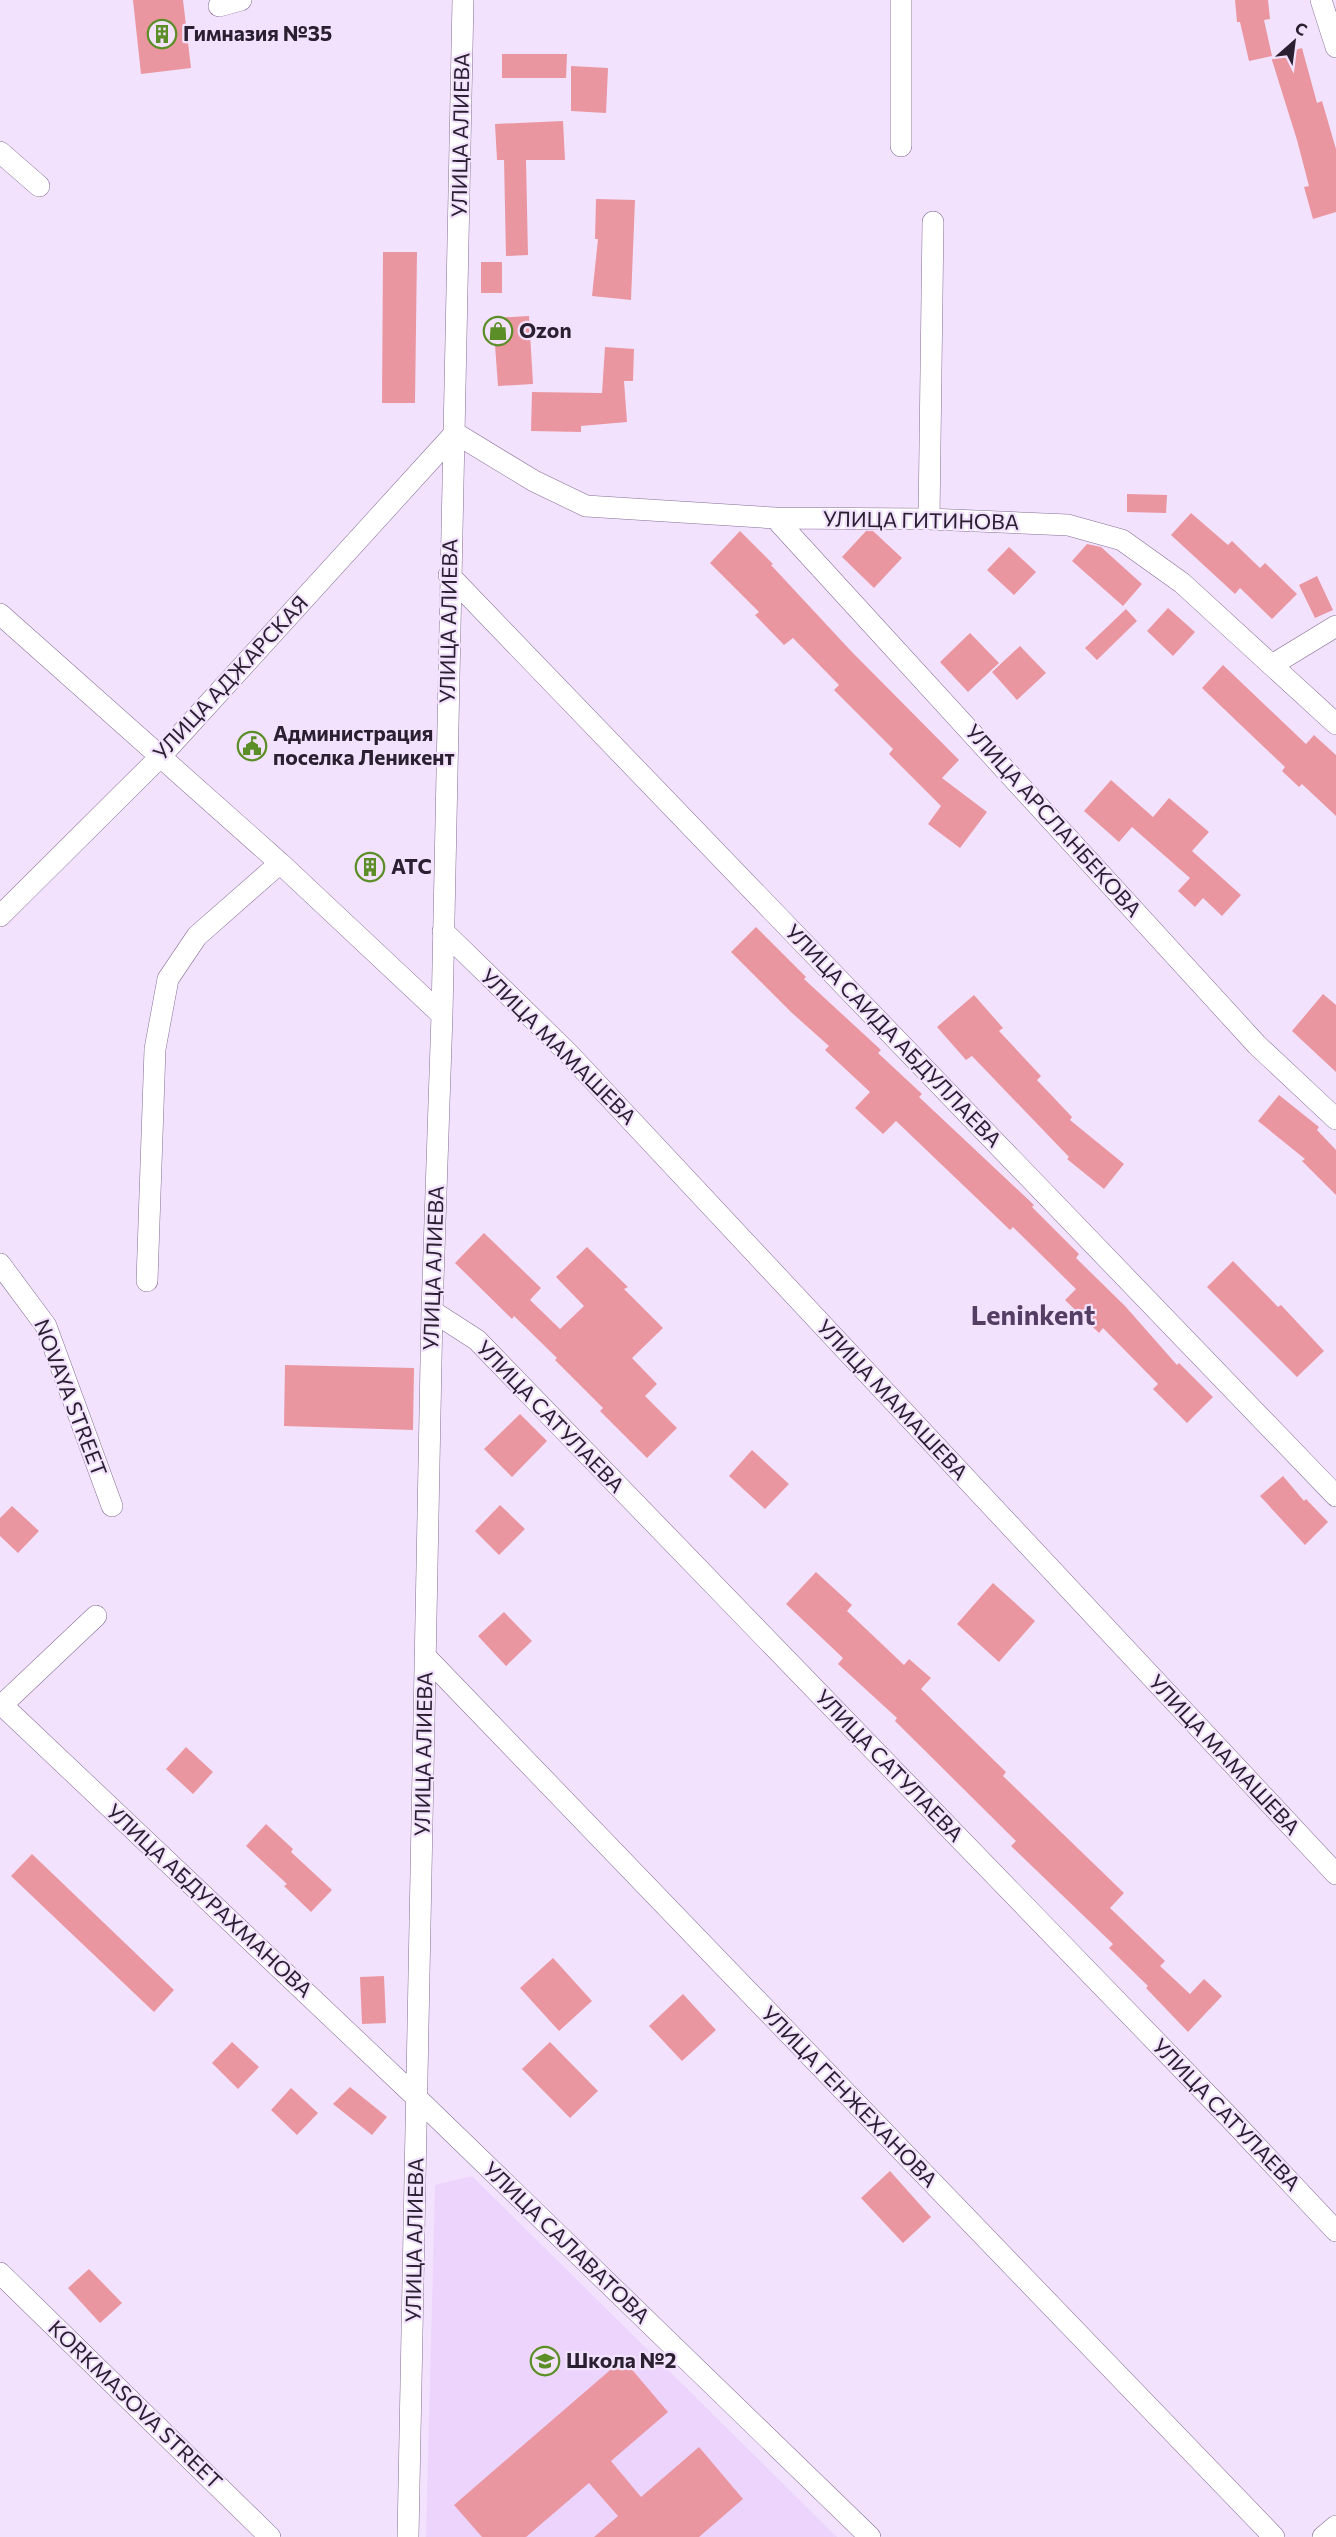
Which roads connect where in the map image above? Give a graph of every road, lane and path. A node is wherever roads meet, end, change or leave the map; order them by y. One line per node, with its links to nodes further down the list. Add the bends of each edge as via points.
1 (241, 0): 5 (street)
2 (463, 0): 11 (street, УЛИЦА АЛИЕВА)
3 (901, 0): 7 (street)
4 (1321, 0): 6 (street)
5 (219, 6)
6 (1336, 47)
7 (900, 146)
8 (0, 152): 9 (street)
9 (39, 186)
10 (933, 222): 13 (street)
11 (455, 433): 12 (street, УЛИЦА ГИТИНОВА, via 534,481 586,506); 14 (street, УЛИЦА АЛИЕВА); 19 (street, УЛИЦА АДЖАРСКАЯ)
12 (775, 518): 13 (street, УЛИЦА ГИТИНОВА); 24 (street, УЛИЦА АРСЛАНБЕКОВА, via 1257,1045)
13 (929, 519): 17 (street, УЛИЦА ГИТИНОВА, via 1068,525 1122,540 1182,583)
14 (450, 575): 22 (street, УЛИЦА АЛИЕВА); 28 (street, УЛИЦА САИДА АБДУЛЛАЕВА)
15 (0, 614): 19 (street)
16 (1336, 626): 17 (street)
17 (1272, 665): 18 (street, УЛИЦА ГИТИНОВА)
18 (1336, 724)
19 (161, 756): 20 (street); 21 (street, УЛИЦА АДЖАРСКАЯ)
20 (280, 862): 23 (street); 26 (street, via 197,936 168,979 155,1049)
21 (0, 916)
22 (443, 931): 23 (street, УЛИЦА АЛИЕВА); 33 (street, УЛИЦА МАМАШЕВА, via 568,1053)
23 (442, 1015): 27 (street, УЛИЦА АЛИЕВА)
24 (1336, 1119)
25 (0, 1264): 29 (street, NOVAYA STREET, via 46,1326)
26 (147, 1281)
27 (432, 1311): 31 (street, УЛИЦА АЛИЕВА); 35 (street, УЛИЦА САТУЛАЕВА, via 477,1340)
28 (1336, 1496)
29 (112, 1506)
30 (96, 1616): 32 (street)
31 (425, 1656): 34 (street, УЛИЦА АЛИЕВА); 41 (street, УЛИЦА ГЕНЖЕХАНОВА)
32 (1, 1704): 34 (street, УЛИЦА АБДУРАХМАНОВА)
33 (1336, 1874)
34 (418, 2099): 39 (street, УЛИЦА АЛИЕВА); 40 (street, УЛИЦА САЛАВАТОВА)
35 (1336, 2231)
36 (0, 2273): 38 (street, KORKMASOVA STREET)
37 (1336, 2526): 42 (street)
38 (270, 2537)
39 (408, 2537)
40 (870, 2537)
41 (1274, 2537)
42 (1323, 2537)

